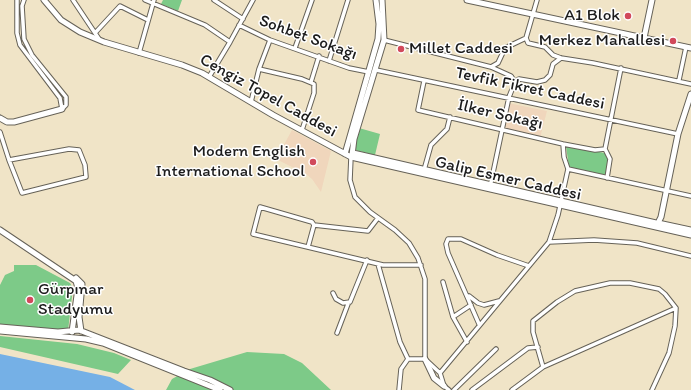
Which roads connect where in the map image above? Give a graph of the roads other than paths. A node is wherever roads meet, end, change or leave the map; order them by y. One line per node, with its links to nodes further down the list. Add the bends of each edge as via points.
1 (17, 0): 58 (street, via 17,33 20,45 60,98)
2 (24, 0): 58 (street, via 24,39 32,55 66,97 66,105)
3 (44, 0): 25 (street, Cengiz Topel Caddesi, via 61,20)
4 (73, 0): 21 (street)
5 (145, 0): 15 (street)
6 (214, 0): 18 (street)
7 (253, 0): 18 (street)
8 (312, 0): 31 (street)
9 (348, 0): 38 (street)
10 (376, 0): 24 (street)
11 (382, 0): 27 (street)
12 (467, 0): 16 (street)
13 (537, 0): 17 (street)
14 (652, 0): 23 (street)
15 (153, 2): 19 (street); 28 (street, via 205,25)
16 (484, 2): 17 (street)
17 (534, 14): 22 (street); 23 (street)
18 (243, 19): 20 (street)
19 (148, 20): 21 (street, via 120,6); 34 (street)
20 (239, 25): 26 (street, Sohbet Sokağı); 28 (street)
21 (95, 33): 25 (street)
22 (526, 38): 29 (street); 30 (street)
23 (644, 38): 32 (street)
24 (378, 39): 27 (street); 44 (street)
25 (99, 40): 34 (street, Cengiz Topel Caddesi)
26 (270, 40): 31 (street, Sohbet Sokağı); 42 (street)
27 (384, 40): 40 (street); 43 (street)
28 (230, 42): 47 (street)
29 (521, 42): 30 (street); 37 (street, via 505,48)
30 (529, 43): 33 (street, via 545,47)
31 (295, 48): 35 (street, Sohbet Sokağı)
32 (688, 48): 49 (street)
33 (550, 52): 36 (street); 39 (street)
34 (140, 53): 47 (street, Cengiz Topel Caddesi, via 182,65)
35 (319, 56): 38 (street, Sohbet Sokağı); 51 (street)
36 (561, 58): 39 (street); 41 (street)
37 (500, 60): 40 (street); 45 (street)
38 (330, 61): 44 (street, Sohbet Sokağı)
39 (553, 64): 48 (street, via 550,76 543,81)
40 (491, 67): 45 (street)
41 (621, 68): 49 (street); 62 (street)
42 (259, 69): 51 (street); 56 (street)
43 (376, 70): 50 (street, Tevfik Fikret Caddesi); 70 (street, via 354,139)
44 (368, 72): 69 (street)
45 (506, 72): 46 (street)
46 (511, 76): 48 (street); 52 (street)
47 (210, 77): 56 (street, Cengiz Topel Caddesi)
48 (519, 79): 52 (street)
49 (679, 80): 53 (street)
50 (424, 81): 55 (street, Tevfik Fikret Caddesi); 60 (street, İlker Sokağı, via 418,110)
51 (311, 82): 64 (street, via 314,93)
52 (515, 82): 55 (street)
53 (691, 84)
54 (691, 94): 59 (street)
55 (510, 98): 62 (street, Tevfik Fikret Caddesi); 63 (street)
56 (251, 102): 64 (street, Cengiz Topel Caddesi)
57 (691, 102): 59 (street)
58 (62, 109): 61 (street, via 14,122)
59 (684, 113): 66 (street)
60 (450, 117): 63 (street, İlker Sokağı); 73 (street, via 447,130 430,146)
61 (0, 118)
62 (611, 120): 66 (street, Tevfik Fikret Caddesi); 68 (street)
63 (503, 128): 67 (street, İlker Sokağı); 75 (street)
64 (302, 130): 69 (street, Cengiz Topel Caddesi)
65 (0, 132): 71 (street)
66 (678, 134): 76 (street)
67 (563, 144): 68 (street, İlker Sokağı, via 595,150); 72 (street)
68 (605, 149): 74 (street, via 610,159)
69 (345, 154): 70 (street, Cengiz Topel Caddesi)
70 (352, 155): 73 (street); 75 (street, Galip Esmer Caddesi); 79 (street, via 350,180 355,197)
71 (9, 160): 71 (street, via 22,193 86,177 85,165 79,150 69,148)
72 (568, 169): 74 (street); 78 (street)
73 (424, 170): 75 (street)
74 (607, 178): 76 (street)
75 (490, 188): 78 (street, Galip Esmer Caddesi)
76 (667, 192): 77 (street); 81 (street)
77 (691, 196)
78 (560, 204): 81 (street, Galip Esmer Caddesi); 85 (street, via 554,232)
79 (378, 218): 80 (street, via 368,231); 90 (street, via 410,242)
80 (314, 225): 86 (street); 86 (street, via 308,220 260,207 253,234)
81 (658, 225): 83 (street); 84 (street, Galip Esmer Caddesi)
82 (0, 230): 100 (street, via 78,284)
83 (691, 230)
84 (691, 235)
85 (549, 242): 87 (street, via 614,240); 91 (street)
86 (308, 247): 88 (street)
87 (691, 256)
88 (367, 260): 89 (street); 96 (street)
89 (378, 264): 90 (street); 114 (street, via 400,342)
90 (420, 265): 115 (street, via 425,279)
91 (529, 266): 94 (street, via 461,239 448,239 448,253); 95 (street)
92 (443, 282): 99 (street)
93 (333, 294): 96 (street, via 336,299)
94 (468, 296): 95 (street, via 484,305); 97 (street)
95 (502, 299): 101 (street)
96 (348, 304): 107 (street)
97 (472, 305): 99 (street); 101 (street)
98 (676, 308): 110 (street, via 665,294 652,286 610,282 587,287 566,296 533,321 533,332); 116 (street); 128 (street, via 669,353)
99 (453, 317): 109 (street)
100 (76, 322): 103 (street); 106 (street)
101 (480, 324): 109 (street)
102 (0, 327): 105 (street)
103 (73, 330): 105 (street); 106 (street); 108 (street)
104 (0, 331): 105 (street)
105 (22, 331): 108 (street)
106 (81, 331): 108 (street, via 81,335); 111 (street)
107 (337, 333)
108 (75, 339): 111 (street, via 93,340)
109 (467, 342): 117 (street)
110 (538, 347): 116 (street); 126 (street, via 528,348)
111 (122, 348): 113 (street)
112 (496, 349): 125 (street)
113 (133, 353): 118 (street); 119 (street)
114 (408, 359): 115 (street); 123 (street, via 401,369)
115 (425, 359): 117 (street); 120 (street, via 434,378)
116 (543, 367): 127 (street)
117 (440, 373): 120 (street)
118 (208, 379): 119 (street); 122 (street)
119 (205, 385): 121 (street)
120 (444, 386): 124 (street)
121 (220, 390)
122 (230, 390)
123 (399, 390)
124 (449, 390)
125 (454, 390)
126 (472, 390)
127 (512, 390)
128 (652, 390)

